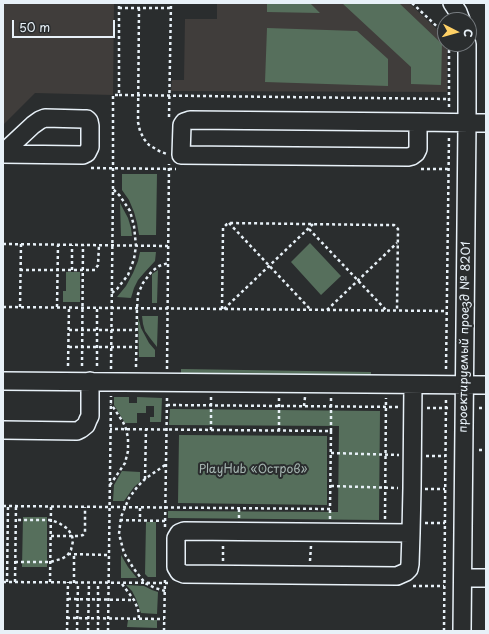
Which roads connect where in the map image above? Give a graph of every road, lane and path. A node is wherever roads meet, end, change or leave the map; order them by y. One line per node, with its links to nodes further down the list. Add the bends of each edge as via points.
1 (119, 3): 5 (path)
2 (171, 3): 7 (path)
3 (412, 3): 9 (path)
4 (452, 3): 8 (street)
5 (119, 8): 6 (path); 12 (path)
6 (139, 8): 7 (path); 13 (path)
7 (171, 8): 14 (path)
8 (458, 12)
9 (437, 26)
10 (449, 52): 15 (path)
11 (467, 52): 16 (street, проектируемый проезд № 8201)
12 (119, 95): 13 (path); 25 (path, via 113,95)
13 (138, 95): 14 (path); 22 (path, via 138,122 144,139 154,149 169,155)
14 (170, 95): 15 (path); 17 (path)
15 (449, 99): 16 (path); 19 (path)
16 (467, 100): 20 (street, проектируемый проезд № 8201)
17 (169, 117)
18 (418, 122): 18 (street, via 418,149 408,157 181,155 182,125 190,120); 19 (street)
19 (449, 123): 20 (street); 61 (path)
20 (467, 123): 21 (street); 86 (street, проектируемый проезд № 8201)
21 (486, 123)
22 (169, 147)
23 (3, 154): 23 (street, via 33,125 45,118 89,121 90,147 83,155)
24 (169, 162): 38 (path)
25 (113, 188): 36 (path); 37 (path, via 130,211)
26 (229, 223): 27 (path); 40 (path); 56 (path, via 222,231)
27 (314, 224): 28 (path); 29 (path, via 394,225 398,230)
28 (309, 229): 40 (path); 45 (path)
29 (398, 243): 45 (path); 60 (path)
30 (3, 244): 31 (path)
31 (21, 244): 32 (path); 41 (path)
32 (58, 245): 33 (path); 42 (path)
33 (72, 245): 34 (path); 43 (path)
34 (84, 245): 35 (path); 44 (path)
35 (99, 245): 36 (path); 44 (path, via 96,270)
36 (113, 245): 37 (path); 46 (path)
37 (136, 246): 38 (path); 46 (path, via 128,275)
38 (168, 246): 39 (path)
39 (168, 263): 54 (path, via 159,266 147,277 138,294); 55 (path)
40 (270, 266): 56 (path); 57 (path)
41 (20, 270): 42 (path); 48 (path)
42 (58, 270): 43 (path); 49 (path)
43 (72, 270): 44 (path)
44 (83, 270): 51 (path)
45 (358, 281): 58 (path); 59 (path)
46 (112, 293): 53 (path)
47 (3, 307): 48 (path)
48 (20, 307): 49 (path)
49 (57, 307): 50 (path)
50 (69, 307): 51 (path); 62 (path)
51 (83, 308): 52 (path); 63 (path)
52 (97, 308): 53 (path); 64 (path)
53 (112, 308): 54 (path); 65 (path)
54 (136, 308): 55 (path); 66 (path)
55 (168, 308): 56 (path); 79 (path)
56 (223, 309): 57 (path)
57 (311, 310): 58 (path)
58 (327, 310): 59 (path)
59 (386, 310): 60 (path)
60 (397, 311): 61 (path)
61 (447, 311): 85 (path)
62 (69, 330): 63 (path); 67 (path)
63 (83, 330): 64 (path); 68 (path)
64 (97, 330): 65 (path); 69 (path)
65 (112, 330): 66 (path); 70 (path)
66 (136, 330): 71 (path)
67 (69, 347): 68 (path); 72 (path)
68 (82, 347): 69 (path); 73 (path)
69 (97, 347): 70 (path); 74 (path)
70 (111, 347): 71 (path); 78 (path)
71 (136, 347): 75 (path)
72 (68, 366)
73 (82, 366)
74 (97, 366)
75 (136, 367)
76 (3, 381): 77 (street)
77 (90, 381): 78 (street); 101 (street, via 90,416 81,429)
78 (111, 382): 79 (street); 88 (path)
79 (167, 382): 80 (street); 89 (path)
80 (212, 383): 81 (street); 90 (path)
81 (279, 383): 82 (street); 91 (path)
82 (332, 384): 83 (street); 92 (path)
83 (387, 384): 84 (street); 93 (path)
84 (413, 385): 85 (street); 94 (street)
85 (446, 385): 86 (street); 95 (path)
86 (464, 385): 87 (street); 96 (street, проектируемый проезд № 8201)
87 (486, 385)
88 (111, 403): 98 (path); 99 (path)
89 (167, 405): 90 (path); 102 (path)
90 (211, 406): 91 (path); 103 (path)
91 (279, 406): 92 (path); 104 (path)
92 (331, 407): 93 (path); 105 (path)
93 (386, 407): 94 (path); 107 (path)
94 (413, 408): 95 (path); 108 (street)
95 (446, 408): 96 (path); 109 (path)
96 (464, 408): 97 (path); 144 (street, проектируемый проезд № 8201)
97 (486, 408)
98 (110, 429): 99 (path); 112 (path)
99 (126, 429): 100 (path); 112 (path, via 128,451 125,463)
100 (146, 429): 102 (path); 111 (path)
101 (3, 430)
102 (166, 430): 103 (path); 110 (path)
103 (211, 430): 104 (path)
104 (279, 431): 105 (path)
105 (331, 431): 106 (path)
106 (331, 453): 107 (path); 113 (path)
107 (386, 454): 108 (path); 114 (path)
108 (412, 455): 109 (path); 115 (street)
109 (445, 456): 116 (path)
110 (166, 465): 111 (path); 125 (path)
111 (145, 479): 123 (path)
112 (110, 486): 122 (path)
113 (331, 486): 114 (path); 125 (path, via 330,509)
114 (385, 488): 115 (path); 132 (path)
115 (412, 488): 116 (path); 133 (street)
116 (445, 489): 177 (path)
117 (3, 506): 118 (path)
118 (8, 506): 119 (path); 146 (path)
119 (16, 506): 120 (path); 126 (path)
120 (51, 507): 121 (path); 127 (path)
121 (85, 507): 122 (path); 135 (path, via 84,534)
122 (110, 507): 123 (path); 138 (path)
123 (124, 507): 124 (path); 155 (path, via 119,534 124,553)
124 (140, 508): 125 (path); 128 (path)
125 (166, 508): 129 (path)
126 (16, 520): 127 (path); 139 (path)
127 (51, 520): 134 (path); 135 (path, via 68,529)
128 (140, 520)
129 (165, 528)
130 (223, 531): 131 (street); 141 (path); 141 (street, via 179,533 176,538 176,567 184,574)
131 (311, 532): 132 (street); 142 (path)
132 (384, 533): 133 (street)
133 (411, 533): 142 (street, via 409,569 402,574)
134 (50, 536): 135 (path); 140 (path)
135 (72, 536): 136 (path, via 72,546)
136 (68, 554): 137 (path); 140 (path)
137 (74, 554): 138 (path); 150 (path)
138 (109, 555): 153 (path)
139 (15, 562): 140 (path); 147 (path)
140 (50, 562): 148 (path)
141 (223, 574): 142 (street)
142 (310, 575)
143 (165, 576): 156 (path)
144 (463, 578): 145 (street); 178 (street, проектируемый проезд № 8201)
145 (486, 578)
146 (5, 582): 147 (path)
147 (15, 582): 148 (path)
148 (50, 582): 149 (path)
149 (68, 582): 150 (path); 158 (path)
150 (76, 582): 151 (path); 159 (path)
151 (89, 583): 152 (path); 160 (path)
152 (98, 583): 153 (path); 161 (path)
153 (109, 583): 154 (path); 162 (path)
154 (122, 583): 155 (path); 163 (path)
155 (145, 583): 156 (path); 157 (path)
156 (165, 583): 157 (path)
157 (165, 591): 170 (path)
158 (68, 599): 159 (path); 164 (path)
159 (78, 599): 160 (path); 165 (path)
160 (89, 599): 161 (path); 166 (path)
161 (98, 599): 162 (path); 167 (path)
162 (109, 599): 163 (path); 168 (path)
163 (134, 600): 169 (path)
164 (67, 618): 165 (path); 171 (path)
165 (77, 618): 166 (path); 172 (path)
166 (88, 618): 167 (path); 173 (path)
167 (98, 618): 168 (path); 174 (path)
168 (108, 618): 169 (path); 175 (path)
169 (139, 618): 170 (path)
170 (164, 619): 176 (path)
171 (67, 631)
172 (77, 631)
173 (88, 631)
174 (98, 631)
175 (108, 631)
176 (164, 631)
177 (444, 631)
178 (462, 631)

